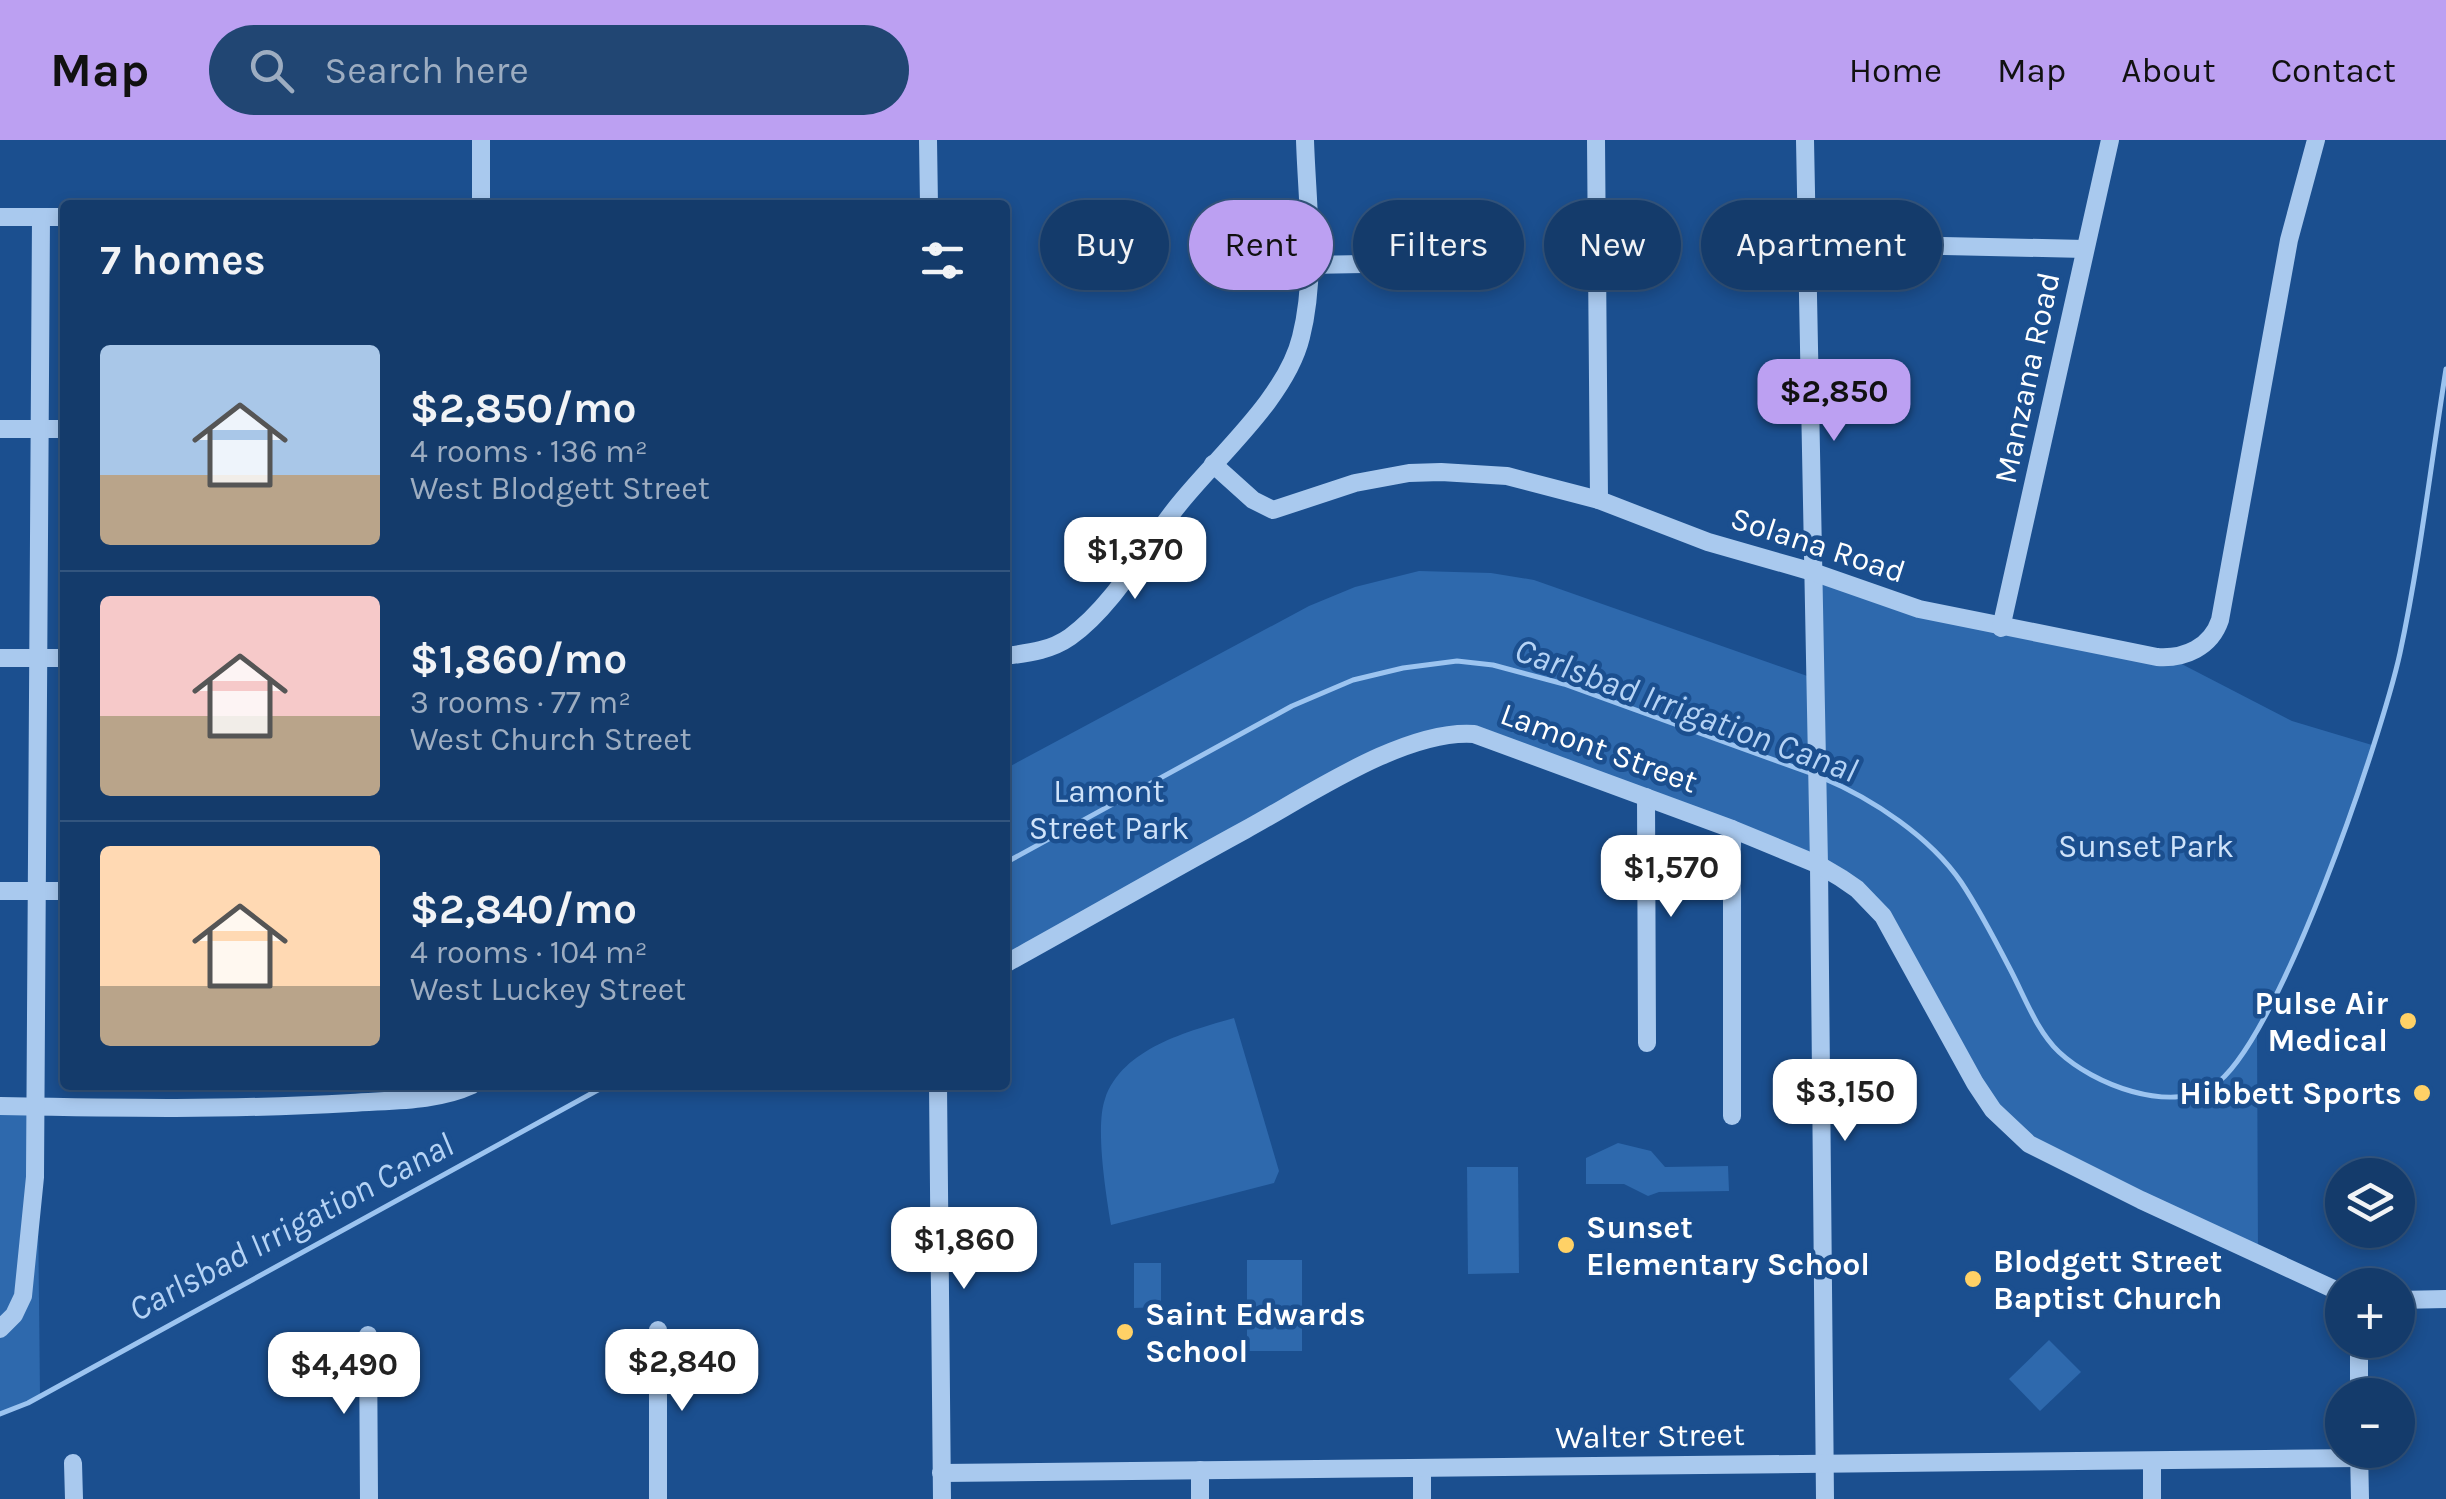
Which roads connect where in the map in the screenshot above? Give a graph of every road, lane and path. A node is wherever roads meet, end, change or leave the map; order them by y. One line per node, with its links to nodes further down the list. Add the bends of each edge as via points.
1 (481, 140): 8 (street)
2 (928, 140): 9 (street)
3 (1306, 140): 10 (street)
4 (1596, 140): 23 (street)
5 (1805, 140): 11 (street)
6 (2110, 140): 16 (street, Manzana Road)
7 (2316, 140): 25 (street, Solana Road, via 2289,240 2215,635 2170,658)
8 (480, 200)
9 (929, 200)
10 (1307, 200)
11 (1806, 200)
12 (41, 217): 13 (street); 14 (street); 20 (street)
13 (60, 217)
14 (0, 218)
15 (1942, 246): 16 (street)
16 (2085, 249): 25 (street, Manzana Road)
17 (1307, 290): 22 (street, via 1295,358)
18 (1807, 290): 24 (street)
19 (0, 429): 20 (street)
20 (41, 429): 21 (street); 28 (street)
21 (60, 429)
22 (1213, 464): 23 (street, Solana Road, via 1273,510 1376,478 1441,472 1507,476); 26 (street, via 1074,634 1047,649)
23 (1599, 500): 24 (street, Solana Road, via 1708,542)
24 (1813, 572): 25 (street, Solana Road, via 1919,609); 32 (street)
25 (2002, 628)
26 (1010, 655)
27 (0, 658): 28 (street)
28 (37, 658): 29 (street); 34 (street)
29 (60, 658)
30 (1646, 797): 31 (street, Lamont Street); 36 (street, Lamont Street, via 1474,734 1428,738 1327,785); 37 (street)
31 (1732, 829): 32 (street, Lamont Street); 42 (street)
32 (1819, 865): 43 (street, Lamont Street, via 1884,916 1974,1083 2029,1144); 52 (street)
33 (0, 891): 34 (street)
34 (36, 891): 35 (street); 41 (street)
35 (60, 891)
36 (1010, 961)
37 (1647, 1043)
38 (458, 1090): 41 (street, via 295,1106)
39 (938, 1090): 56 (street)
40 (0, 1106): 41 (street)
41 (38, 1106): 46 (street, via 23,1296)
42 (1732, 1116)
43 (2325, 1285)
44 (2446, 1299): 45 (street)
45 (2415, 1300)
46 (0, 1330)
47 (658, 1330): 59 (street)
48 (368, 1335): 58 (street)
49 (2325, 1455): 50 (street, Walter Street)
50 (2152, 1461): 52 (street, Walter Street); 64 (street)
51 (73, 1463): 57 (street)
52 (1824, 1464): 54 (street, Walter Street); 63 (street)
53 (2359, 1468): 65 (street)
54 (1422, 1469): 55 (street, Walter Street); 62 (street)
55 (1200, 1470): 56 (street, Walter Street); 61 (street)
56 (941, 1473): 60 (street)
57 (74, 1499)
58 (368, 1499)
59 (658, 1499)
60 (942, 1499)
61 (1200, 1499)
62 (1422, 1499)
63 (1825, 1499)
64 (2152, 1499)
65 (2360, 1499)

